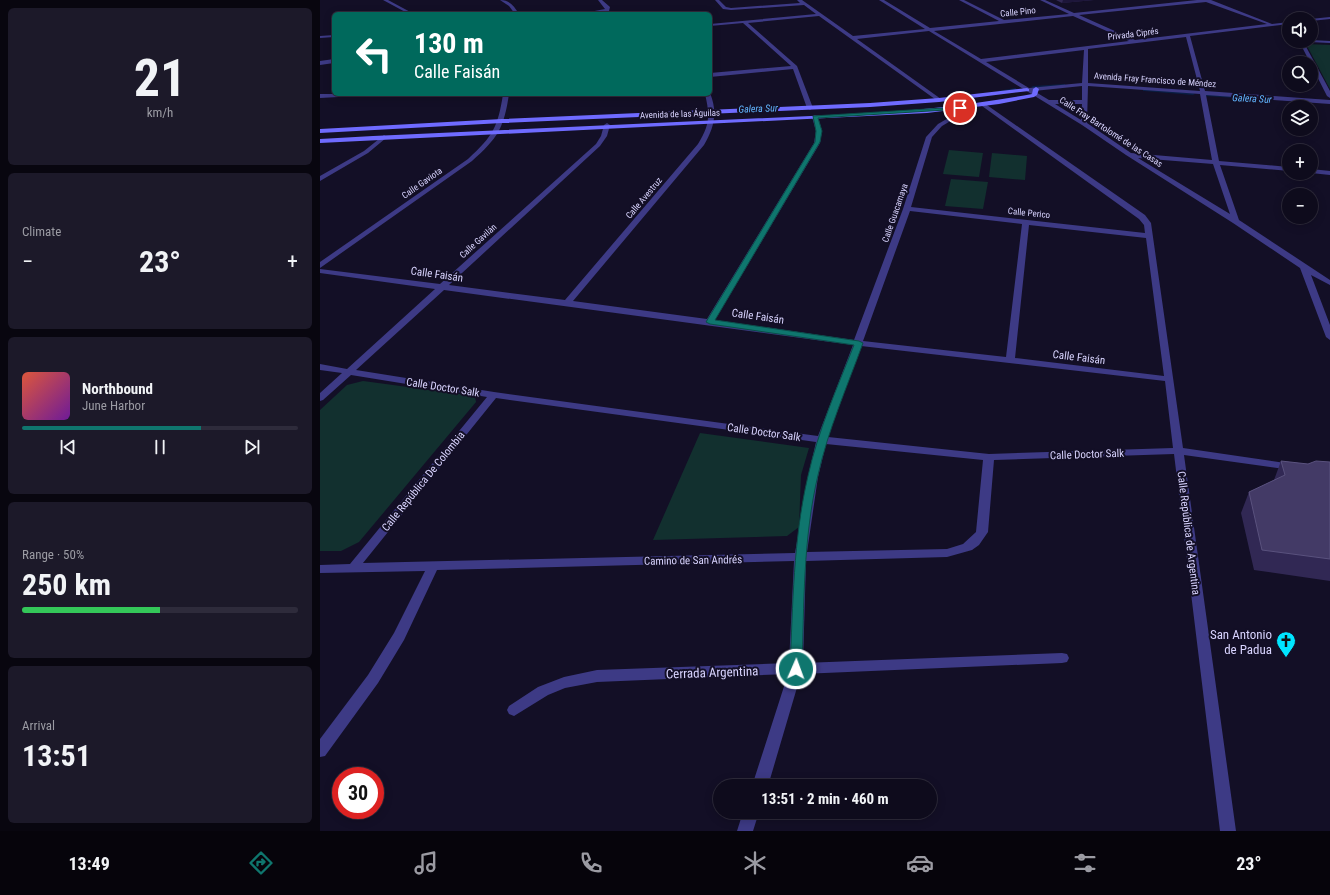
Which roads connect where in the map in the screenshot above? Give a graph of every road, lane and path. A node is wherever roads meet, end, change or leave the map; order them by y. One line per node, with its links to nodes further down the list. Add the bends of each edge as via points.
1 (385, 0): 16 (street)
2 (502, 0): 17 (street, via 511,5)
3 (600, 0): 18 (street, via 608,8)
4 (716, 0): 15 (street, via 726,8)
5 (758, 0): 15 (street)
6 (799, 0): 13 (street)
7 (881, 0): 30 (street, Calle Fray Bartolomé de las Casas)
8 (961, 0): 25 (street)
9 (1042, 0): 19 (street)
10 (1163, 0): 14 (street)
11 (1206, 0): 12 (street, Calle Pino); 14 (street, Calle Pino); 29 (street)
12 (1209, 0)
13 (804, 4): 15 (street); 20 (street)
14 (1172, 4): 19 (street, Calle Pino)
15 (766, 7)
16 (408, 12)
17 (516, 12)
18 (594, 12)
19 (1072, 14): 25 (street, Calle Pino); 36 (street)
20 (818, 15): 24 (street); 34 (street)
21 (1330, 18): 22 (street)
22 (1318, 19)
23 (1318, 21): 27 (street)
24 (744, 22): 28 (street); 43 (street)
25 (1002, 22): 30 (street, Calle Pino)
26 (1282, 24): 29 (street, Privada Ciprés)
27 (1330, 24)
28 (712, 25)
29 (1271, 25): 32 (street, Privada Ciprés)
30 (930, 30): 34 (street, Calle Pino); 41 (street, Calle Fray Bartolomé de las Casas)
31 (332, 36): 33 (street)
32 (1188, 36): 36 (street, Privada Ciprés); 48 (street)
33 (320, 37)
34 (852, 38): 54 (street)
35 (1318, 41): 37 (street)
36 (1135, 42): 38 (street, Privada Ciprés)
37 (1330, 42)
38 (1086, 48): 41 (street, Privada Ciprés); 45 (street)
39 (1306, 48): 53 (street)
40 (332, 61): 42 (street)
41 (979, 61): 46 (street, Calle Fray Bartolomé de las Casas)
42 (320, 63)
43 (795, 67): 44 (street); 60 (street)
44 (712, 75)
45 (1085, 84): 47 (street, Avenida Fray Francisco de Méndez); 48 (street, Avenida Fray Francisco de Méndez); 56 (street)
46 (1027, 90): 47 (street, Calle Fray Bartolomé de las Casas); 54 (street, Avenida de las Águilas)
47 (1035, 92): 55 (street, Calle Fray Bartolomé de las Casas); 58 (street, Avenida de las Águilas)
48 (1203, 93): 57 (street, Avenida Fray Francisco de Méndez); 72 (street)
49 (332, 95): 50 (street)
50 (320, 96)
51 (506, 96): 63 (street, Calle Gaviota)
52 (708, 96): 61 (street, Calle Avestruz)
53 (1330, 96)
54 (939, 100): 60 (street, Avenida de las Águilas)
55 (1048, 102): 56 (street); 65 (street, Calle Fray Bartolomé de las Casas)
56 (1085, 102): 65 (street)
57 (1330, 102)
58 (984, 105): 59 (street, Avenida de las Águilas); 80 (street, Calle República de Argentina, via 1142,217 1148,225)
59 (971, 107): 62 (street, Avenida de las Águilas); 77 (street, Calle Guacamaya, via 940,125 929,137)
60 (810, 108): 61 (street, Avenida de las Águilas)
61 (712, 112): 63 (street, Avenida de las Águilas); 64 (street, Calle Avestruz)
62 (815, 117): 64 (street, Avenida de las Águilas); 87 (street, via 819,131 817,142)
63 (502, 121): 67 (street, Calle Gaviota); 68 (street, Avenida de las Águilas)
64 (712, 122): 66 (street, Avenida de las Águilas); 86 (street, Calle Avestruz, via 701,145)
65 (1084, 124): 71 (street, Calle Fray Bartolomé de las Casas)
66 (607, 126): 67 (street, Avenida de las Águilas); 85 (street, Calle Gavilán, via 598,145)
67 (498, 130): 69 (street, Avenida de las Águilas); 81 (street, Calle Gaviota, via 488,145 470,160)
68 (320, 131)
69 (384, 137): 70 (street, Avenida de las Águilas); 76 (street, via 366,152)
70 (320, 141)
71 (1128, 154): 72 (street); 79 (street, Calle Fray Bartolomé de las Casas)
72 (1216, 163): 73 (street); 79 (street)
73 (1282, 168)
74 (1318, 172): 75 (street)
75 (1330, 173)
76 (320, 179)
77 (907, 210): 78 (street, Calle Perico); 89 (street, Calle Guacamaya)
78 (1026, 222): 80 (street, Calle Perico); 90 (street)
79 (1236, 222): 82 (street, Calle Fray Bartolomé de las Casas)
80 (1149, 236): 93 (street, Calle República de Argentina)
81 (320, 266)
82 (1304, 267): 84 (street, Calle Fray Bartolomé de las Casas); 88 (street)
83 (320, 271): 85 (street, Calle Faisán)
84 (1330, 283)
85 (442, 287): 86 (street, Calle Faisán); 92 (street, Calle Gavilán)
86 (566, 304): 87 (street, Calle Faisán)
87 (710, 322): 89 (street, Calle Faisán)
88 (1330, 337)
89 (859, 343): 90 (street, Calle Faisán); 96 (street, Calle Guacamaya)
90 (1010, 361): 93 (street, Calle Faisán)
91 (320, 367): 92 (street, Calle Doctor Salk)
92 (349, 372): 94 (street, Calle Doctor Salk); 95 (street, Calle Gavilán)
93 (1169, 380): 97 (street, Calle República de Argentina)
94 (494, 395): 96 (street, Calle Doctor Salk); 102 (street, Calle República De Colombia)
95 (320, 398)
96 (822, 440): 98 (street, Calle Doctor Salk); 100 (street, Calle Guacamaya, via 813,477)
97 (1178, 451): 98 (street, Calle Doctor Salk); 99 (street, Calle Doctor Salk); 111 (street, Calle República de Argentina)
98 (989, 457): 100 (street, Camino de San Andrés, via 982,532 975,542 963,550 947,553)
99 (1300, 468)
100 (800, 557): 101 (street, Camino de San Andrés); 105 (street, Calle Guacamaya)
101 (433, 567): 102 (street, Camino de San Andrés); 107 (street, via 399,636 373,679)
102 (353, 568): 103 (street, Camino de San Andrés)
103 (320, 569)
104 (1062, 658): 105 (street, Cerrada Argentina)
105 (796, 669): 106 (street, Cerrada Argentina, via 597,676 550,688); 108 (street, Calle Guacamaya)
106 (514, 710)
107 (320, 751)
108 (762, 779)
109 (749, 819): 110 (street)
110 (745, 831)
111 (1228, 831)

